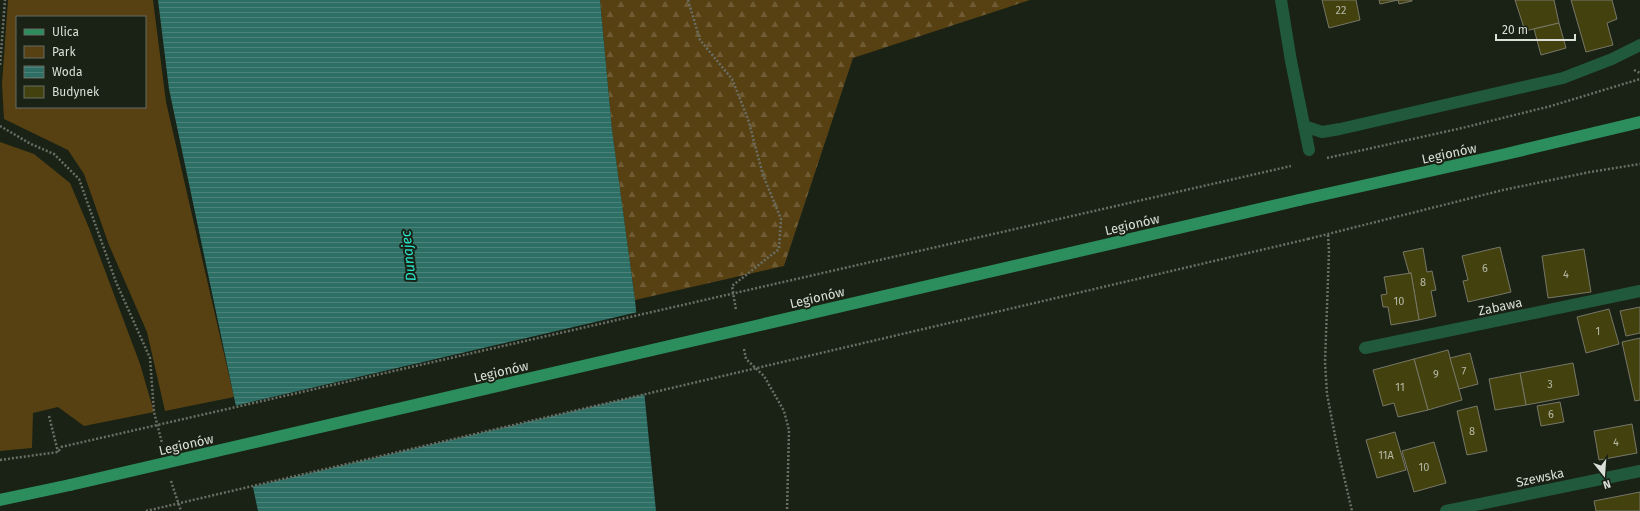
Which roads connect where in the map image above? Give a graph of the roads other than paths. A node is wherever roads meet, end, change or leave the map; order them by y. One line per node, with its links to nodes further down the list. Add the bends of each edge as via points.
1 (1281, 0): 4 (street)
2 (1640, 45): 4 (street, via 1563,78 1340,129 1322,132)
3 (1640, 122): 9 (main road, Legionów, bridge)
4 (1304, 126): 5 (street)
5 (1309, 150)
6 (1640, 291): 7 (street, Zabawa)
7 (1365, 348)
8 (1640, 471): 10 (street, Szewska)
9 (0, 500)
10 (1446, 511)

